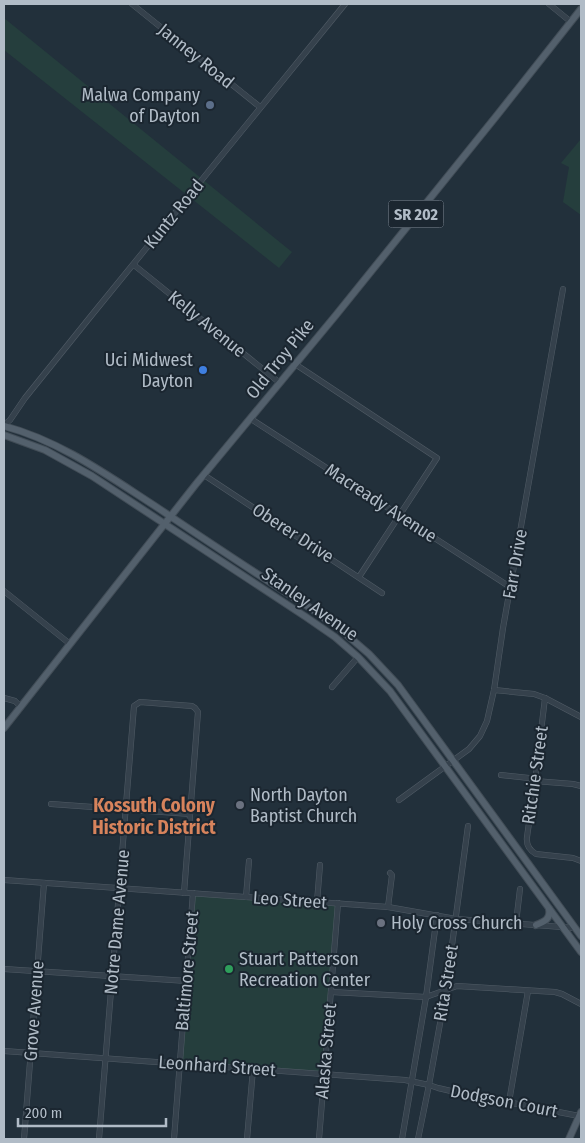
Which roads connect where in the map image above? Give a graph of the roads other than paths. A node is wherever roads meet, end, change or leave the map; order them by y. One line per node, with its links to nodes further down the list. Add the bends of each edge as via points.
1 (132, 4): 6 (street, Janney Road)
2 (345, 4): 6 (street, Kuntz Road)
3 (549, 4): 5 (street)
4 (581, 9): 5 (main road, Old Troy Pike / SR 202)
5 (571, 22): 9 (main road, Old Troy Pike / SR 202)
6 (260, 107): 7 (street, Kuntz Road)
7 (134, 265): 10 (street, Kelly Avenue); 12 (street, Kuntz Road)
8 (563, 289): 19 (street, Farr Drive)
9 (295, 364): 10 (main road, Old Troy Pike / SR 202); 15 (street, via 437,458)
10 (280, 383): 11 (main road, Old Troy Pike / SR 202)
11 (251, 419): 14 (main road, Old Troy Pike / SR 202); 15 (street, Macready Avenue)
12 (4, 426): 16 (main road, Stanley Avenue, via 56,445)
13 (4, 434): 17 (main road, Stanley Avenue, via 45,450 84,471)
14 (204, 475): 16 (main road, Old Troy Pike / SR 202); 18 (street, Oberer Drive)
15 (400, 515): 18 (street); 19 (street, Macready Avenue)
16 (170, 517): 17 (main road, Old Troy Pike / SR 202); 32 (main road, Stanley Avenue, via 340,629 369,654 398,686)
17 (165, 524): 22 (main road, Old Troy Pike / SR 202); 23 (main road, Stanley Avenue, via 306,617)
18 (359, 577): 21 (street, Oberer Drive)
19 (510, 587): 25 (street, Farr Drive)
20 (4, 591): 22 (street)
21 (382, 593)
22 (70, 644): 28 (main road, Old Troy Pike / SR 202)
23 (358, 657): 24 (street); 33 (main road, Stanley Avenue, via 390,691)
24 (332, 687)
25 (494, 690): 27 (street); 32 (street, Farr Drive, via 480,736)
26 (4, 698): 28 (street)
27 (545, 698): 30 (street); 35 (street, Ritchie Street)
28 (20, 706): 31 (main road, Old Troy Pike / SR 202)
29 (197, 710): 39 (street, Notre Dame Avenue, via 192,706 140,702 134,706); 40 (street, Baltimore Street)
30 (581, 717)
31 (4, 728)
32 (452, 761): 33 (street, Farr Drive); 62 (main road, Stanley Avenue)
33 (445, 766): 37 (street, Farr Drive); 56 (main road, Stanley Avenue)
34 (501, 775): 35 (street)
35 (535, 781): 36 (street); 43 (street, Ritchie Street, via 527,837 531,850 540,855)
36 (581, 786)
37 (399, 800)
38 (51, 804): 39 (street)
39 (126, 810): 40 (street); 48 (street, Notre Dame Avenue)
40 (190, 814): 50 (street, Baltimore Street)
41 (468, 826): 58 (street, Rita Street)
42 (249, 861): 52 (street)
43 (581, 861)
44 (320, 865): 53 (street)
45 (390, 873): 55 (street)
46 (4, 880): 47 (street, Leo Street)
47 (44, 883): 48 (street, Leo Street); 66 (street, Grove Avenue)
48 (119, 888): 50 (street, Leo Street); 67 (street, Notre Dame Avenue)
49 (520, 889): 59 (street)
50 (184, 893): 51 (street, Leo Street)
51 (194, 894): 52 (street, Leo Street); 68 (street, Baltimore Street)
52 (246, 897): 53 (street, Leo Street)
53 (317, 902): 54 (street, Leo Street)
54 (338, 903): 55 (street, Leo Street); 71 (street, Alaska Street)
55 (388, 906): 57 (street, Leo Street)
56 (548, 908): 60 (main road, via 548,918); 61 (main road, Stanley Avenue)
57 (437, 915): 58 (street, Leo Street); 72 (street, Rita Street)
58 (456, 919): 59 (street, Leo Street); 69 (street, Rita Street)
59 (516, 923): 60 (street, Leo Street)
60 (536, 925): 61 (street, Leo Street)
61 (563, 927): 62 (street, Leo Street); 64 (main road, Stanley Avenue)
62 (575, 928): 63 (main road, Stanley Avenue)
63 (581, 936)
64 (581, 952)
65 (4, 969): 66 (street)
66 (37, 971): 67 (street); 75 (street, Grove Avenue)
67 (112, 976): 68 (street); 76 (street, Notre Dame Avenue)
68 (186, 982): 77 (street, Baltimore Street)
69 (446, 990): 70 (street, via 457,986); 72 (street); 81 (street, Rita Street)
70 (528, 991): 73 (street, via 555,992); 82 (street)
71 (331, 992): 72 (street); 79 (street, Alaska Street)
72 (426, 997): 80 (street, Rita Street)
73 (581, 1004)
74 (4, 1051): 75 (street, Leonhard Street)
75 (30, 1053): 76 (street, Leonhard Street); 84 (street, Grove Avenue)
76 (106, 1058): 77 (street, Leonhard Street); 85 (street, Notre Dame Avenue)
77 (180, 1064): 78 (street, Leonhard Street); 86 (street, Baltimore Street)
78 (252, 1069): 79 (street, Leonhard Street); 87 (street)
79 (324, 1074): 80 (street, Leonhard Street); 88 (street, Alaska Street)
80 (412, 1082): 81 (street, Leonhard Street); 89 (street, Rita Street)
81 (429, 1085): 82 (street, Dodgson Court); 90 (street, Rita Street)
82 (509, 1102): 83 (street, Dodgson Court)
83 (580, 1114): 91 (main road)
84 (24, 1139)
85 (99, 1139)
86 (174, 1139)
87 (247, 1139)
88 (319, 1139)
89 (402, 1139)
90 (418, 1139)
91 (569, 1139)

